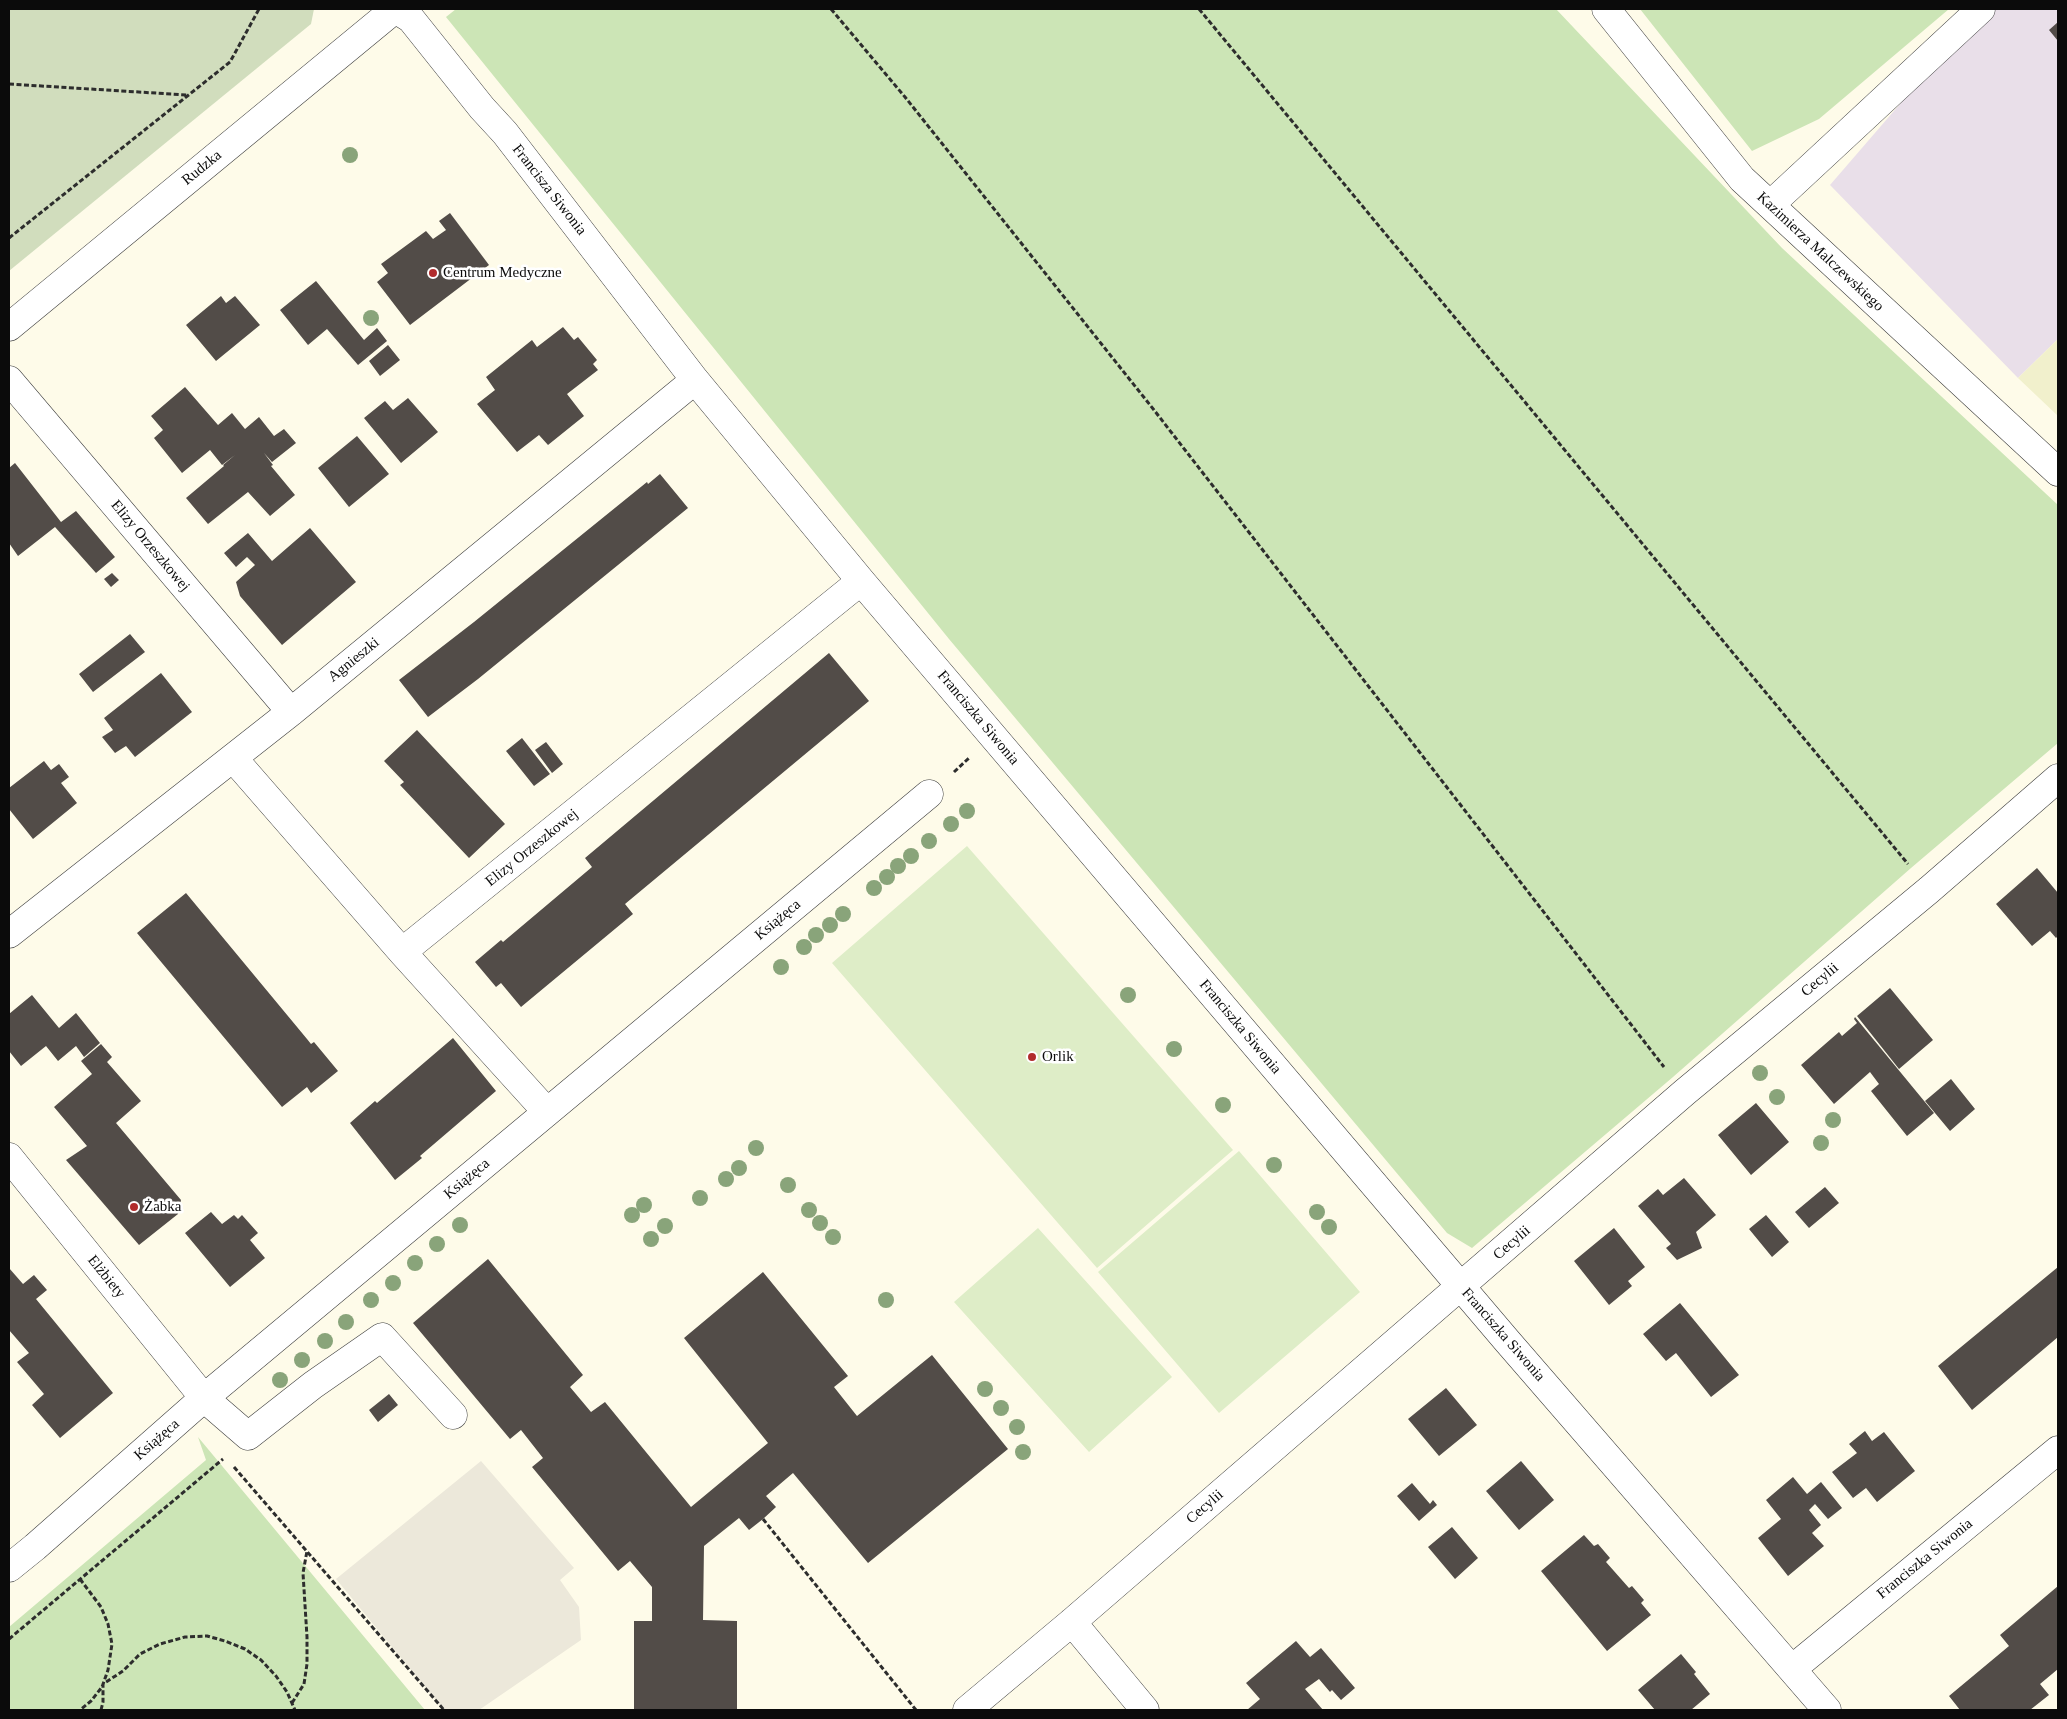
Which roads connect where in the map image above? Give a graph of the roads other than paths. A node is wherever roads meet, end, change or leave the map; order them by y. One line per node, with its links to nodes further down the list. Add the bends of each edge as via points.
1 (395, 9): 5 (street, Rudzka); 7 (street, Francisza Siwonia, via 412,19 505,133)
2 (1606, 9): 4 (street, Kazimierza Malczewskiego, via 1742,179)
3 (1981, 9): 4 (street)
4 (1770, 205): 8 (street, Kazimierza Malczewskiego)
5 (9, 327)
6 (9, 380): 10 (street, Elizy Orzeszkowej)
7 (695, 380): 9 (street, Franciszka Siwonia); 10 (street, Agnieszki)
8 (2058, 472)
9 (861, 581): 15 (street, Elizy Orzeszkowej); 18 (street, Franciszka Siwonia)
10 (291, 712): 11 (street, Agnieszki)
11 (233, 758): 14 (street, Agnieszki); 15 (street)
12 (2058, 778): 18 (street, Cecylii, via 1929,890 1685,1092)
13 (929, 794): 16 (street, Książęca)
14 (9, 934)
15 (402, 952): 16 (street)
16 (546, 1112): 19 (street, Książęca)
17 (9, 1157): 19 (street, Elżbiety)
18 (1461, 1287): 23 (street, Cecylii); 24 (street, Franciszka Siwonia)
19 (204, 1398): 20 (street, Elżbiety, via 248,1436 313,1384 382,1337); 22 (street, Książęca)
20 (454, 1415)
21 (2058, 1450): 24 (street, Franciszka Siwonia)
22 (9, 1568)
23 (1072, 1622): 25 (street, Cecylii); 26 (street)
24 (1792, 1669): 27 (street, Franciszka Siwonia)
25 (967, 1710)
26 (1144, 1710)
27 (1826, 1710)

